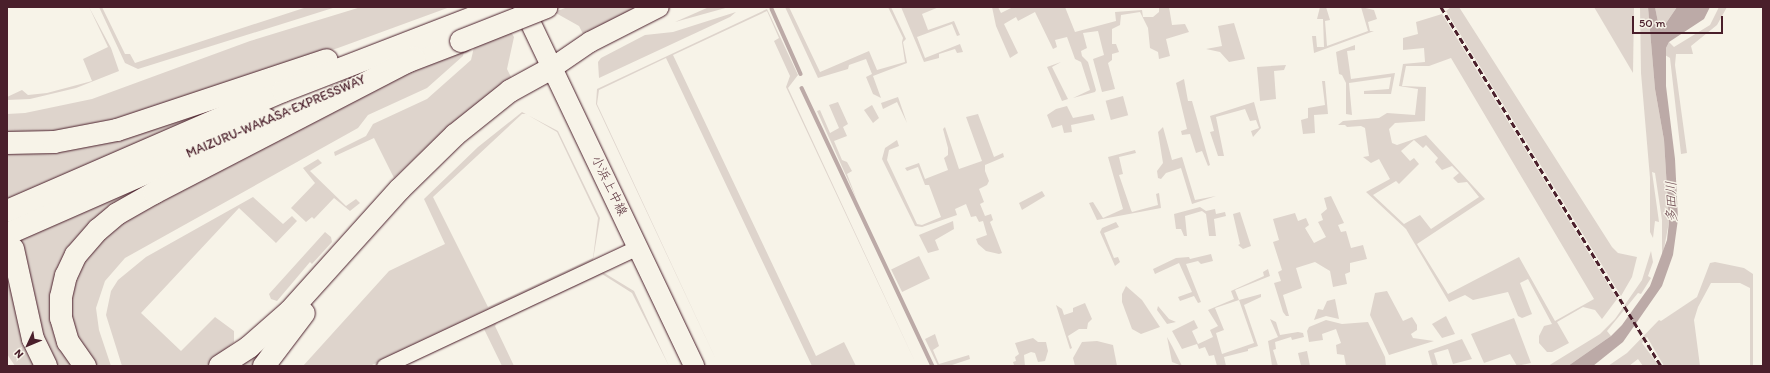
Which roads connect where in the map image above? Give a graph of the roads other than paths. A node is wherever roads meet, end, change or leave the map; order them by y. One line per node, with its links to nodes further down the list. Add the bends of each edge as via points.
1 (474, 7): 6 (highway)
2 (501, 7): 6 (highway, MAIZURU-WAKASA EXPRESSWAY)
3 (523, 7): 8 (main road, 小浜上中線)
4 (547, 7): 6 (highway, MAIZURU-WAKASA EXPRESSWAY, bridge)
5 (660, 7): 8 (main road, via 590,42)
6 (455, 27): 7 (highway, MAIZURU-WAKASA EXPRESSWAY); 9 (highway, via 364,48 136,124 73,140); 10 (highway, MAIZURU-WAKASA EXPRESSWAY, via 284,91)
7 (414, 58): 11 (highway, MAIZURU-WAKASA EXPRESSWAY, via 175,159); 15 (highway, via 154,193 117,214 98,230 76,255 60,297 61,318 68,342)
8 (552, 68): 12 (main road, 小浜上中線); 13 (highway, via 510,91 436,153 400,188 290,311); 18 (highway, via 418,190 290,329)
9 (7, 144)
10 (7, 211)
11 (10, 242): 14 (highway, via 33,339)
12 (638, 247): 19 (street); 20 (main road, 小浜上中線)
13 (250, 347): 16 (highway); 17 (highway)
14 (46, 366)
15 (85, 366)
16 (220, 366)
17 (232, 366)
18 (264, 366)
19 (384, 366)
20 (694, 366)

